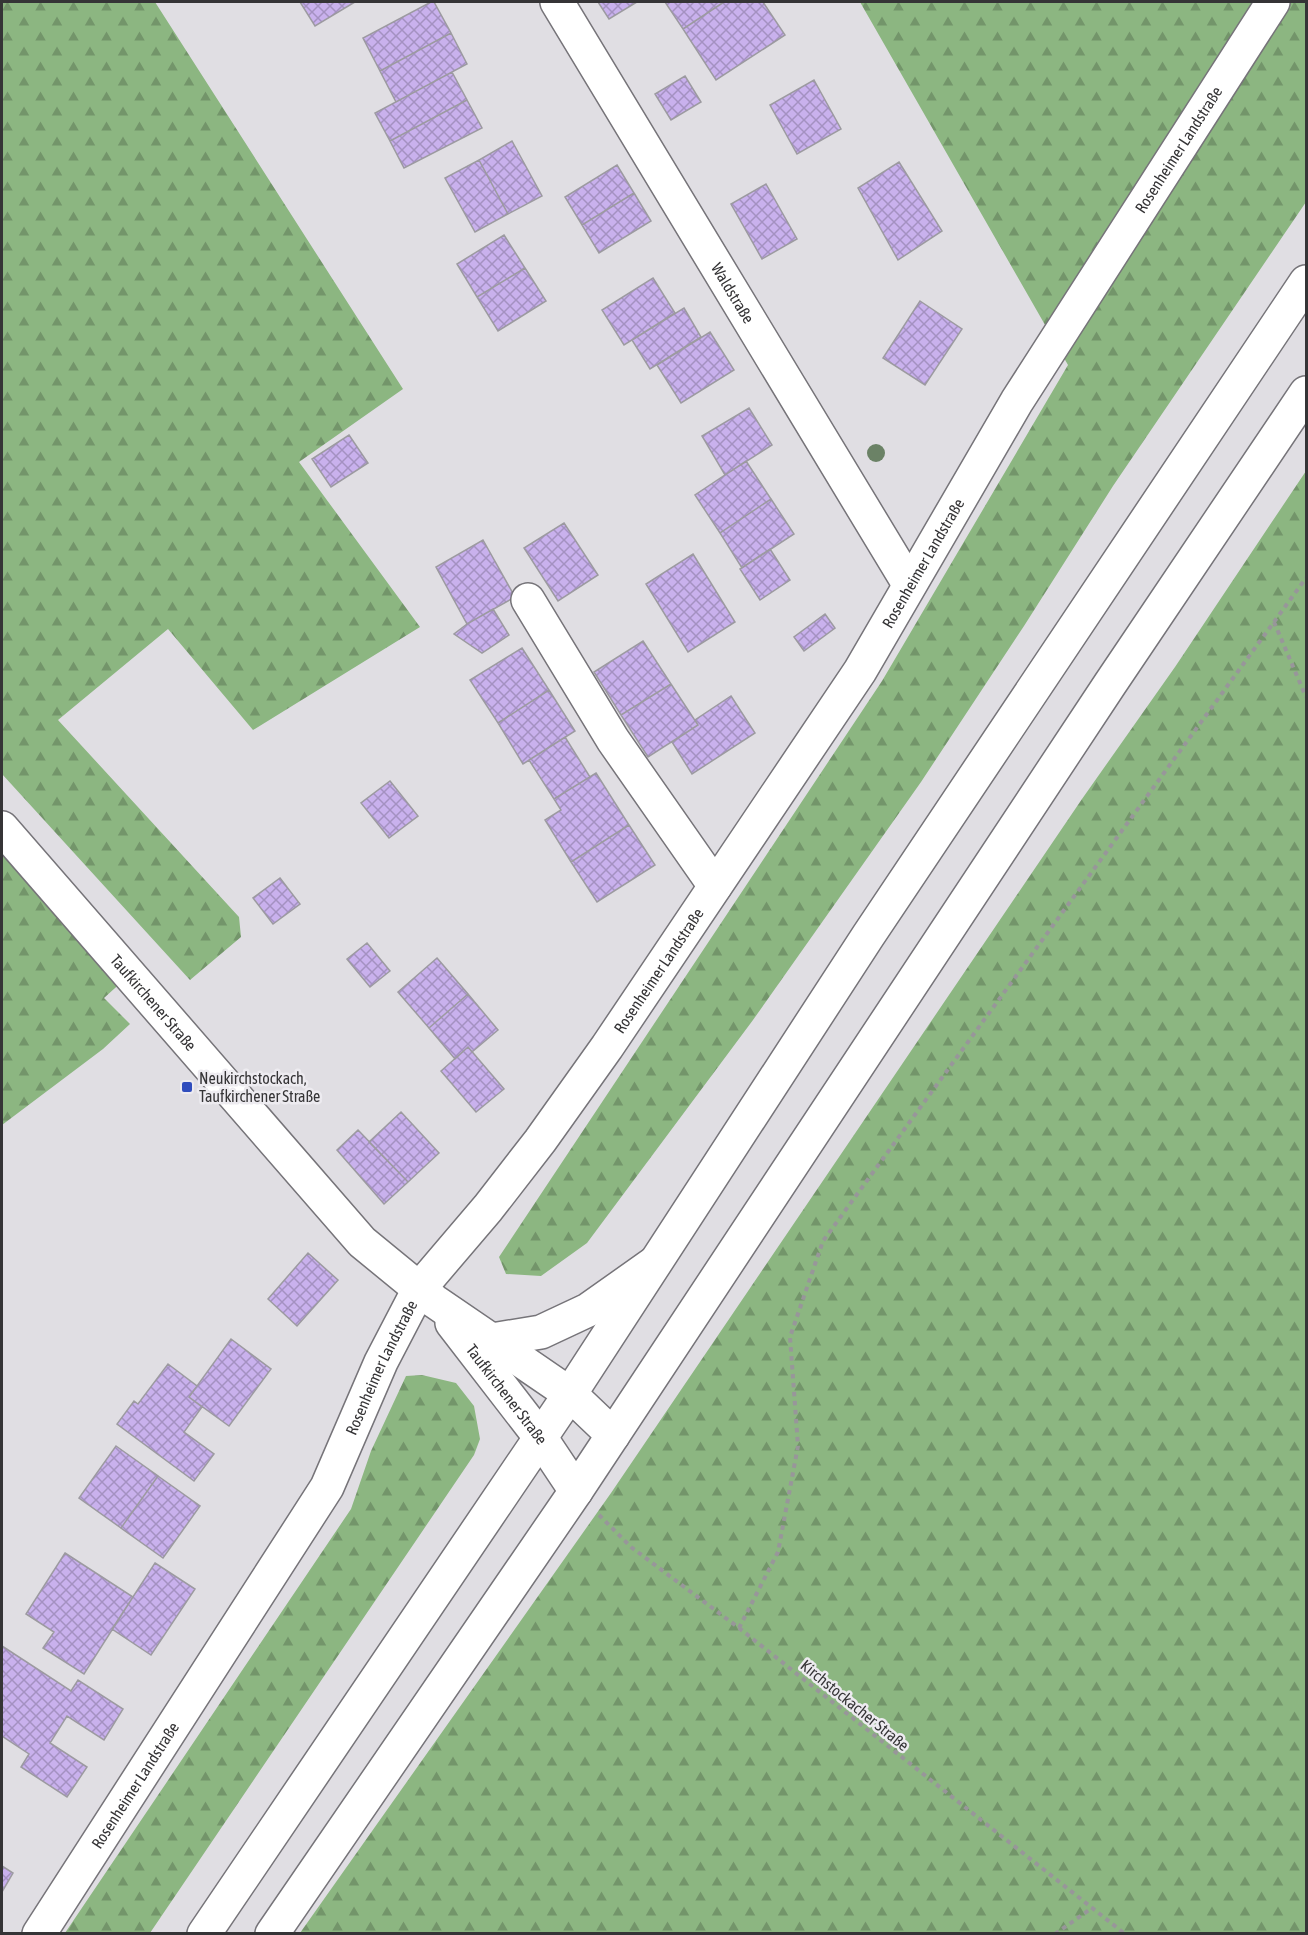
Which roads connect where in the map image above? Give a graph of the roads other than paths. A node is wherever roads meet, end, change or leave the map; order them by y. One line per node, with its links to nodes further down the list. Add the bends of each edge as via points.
1 (557, 2): 5 (street, Waldstraße)
2 (1273, 2): 5 (street, Rosenheimer Landstraße, via 1017,401)
3 (1306, 282): 9 (street)
4 (1306, 393): 13 (street)
5 (909, 584): 8 (street, Rosenheimer Landstraße, via 860,670)
6 (528, 600): 8 (street, via 613,740)
7 (2, 828): 10 (street, Taufkirchener Straße, via 362,1242)
8 (715, 886): 10 (street, Rosenheimer Landstraße, via 540,1141)
9 (653, 1264): 11 (street, Taufkirchener Straße, via 588,1310 541,1332); 12 (street)
10 (427, 1295): 11 (street, Taufkirchener Straße); 14 (street, Taufkirchener Straße); 16 (street, Rosenheimer Landstraße, via 381,1362 327,1487)
11 (492, 1340): 12 (street, Taufkirchener Straße)
12 (570, 1394): 13 (street, Taufkirchener Straße); 14 (street)
13 (613, 1435): 15 (street)
14 (540, 1437): 15 (street, Taufkirchener Straße); 17 (street)
15 (576, 1491): 18 (street)
16 (39, 1934)
17 (204, 1934)
18 (272, 1934)

